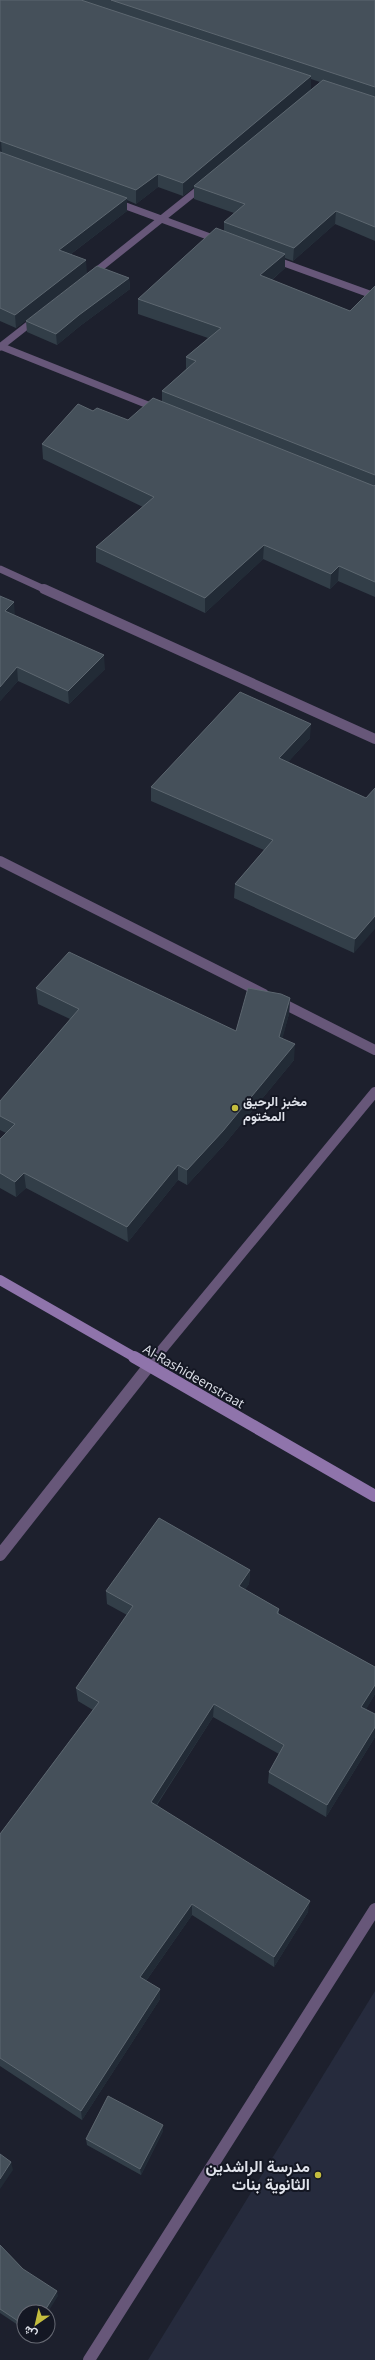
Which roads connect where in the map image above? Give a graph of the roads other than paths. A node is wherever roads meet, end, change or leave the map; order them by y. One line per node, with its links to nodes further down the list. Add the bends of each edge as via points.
1 (211, 179): 3 (street)
2 (110, 200): 3 (street)
3 (162, 220): 4 (street); 6 (street)
4 (228, 243)
5 (265, 256): 7 (street)
6 (81, 283)
7 (375, 296)
8 (44, 312): 9 (street)
9 (0, 347): 10 (street)
10 (170, 414)
11 (0, 569): 12 (street)
12 (375, 739)
13 (0, 861): 14 (street)
14 (375, 1050)
15 (375, 1092): 17 (street)
16 (0, 1280): 17 (street, Al-Rashideenstraat)
17 (149, 1366): 18 (street, Al-Rashideenstraat); 19 (street)
18 (375, 1496)
19 (0, 1556)
20 (375, 1909): 21 (street)
21 (89, 2360)

